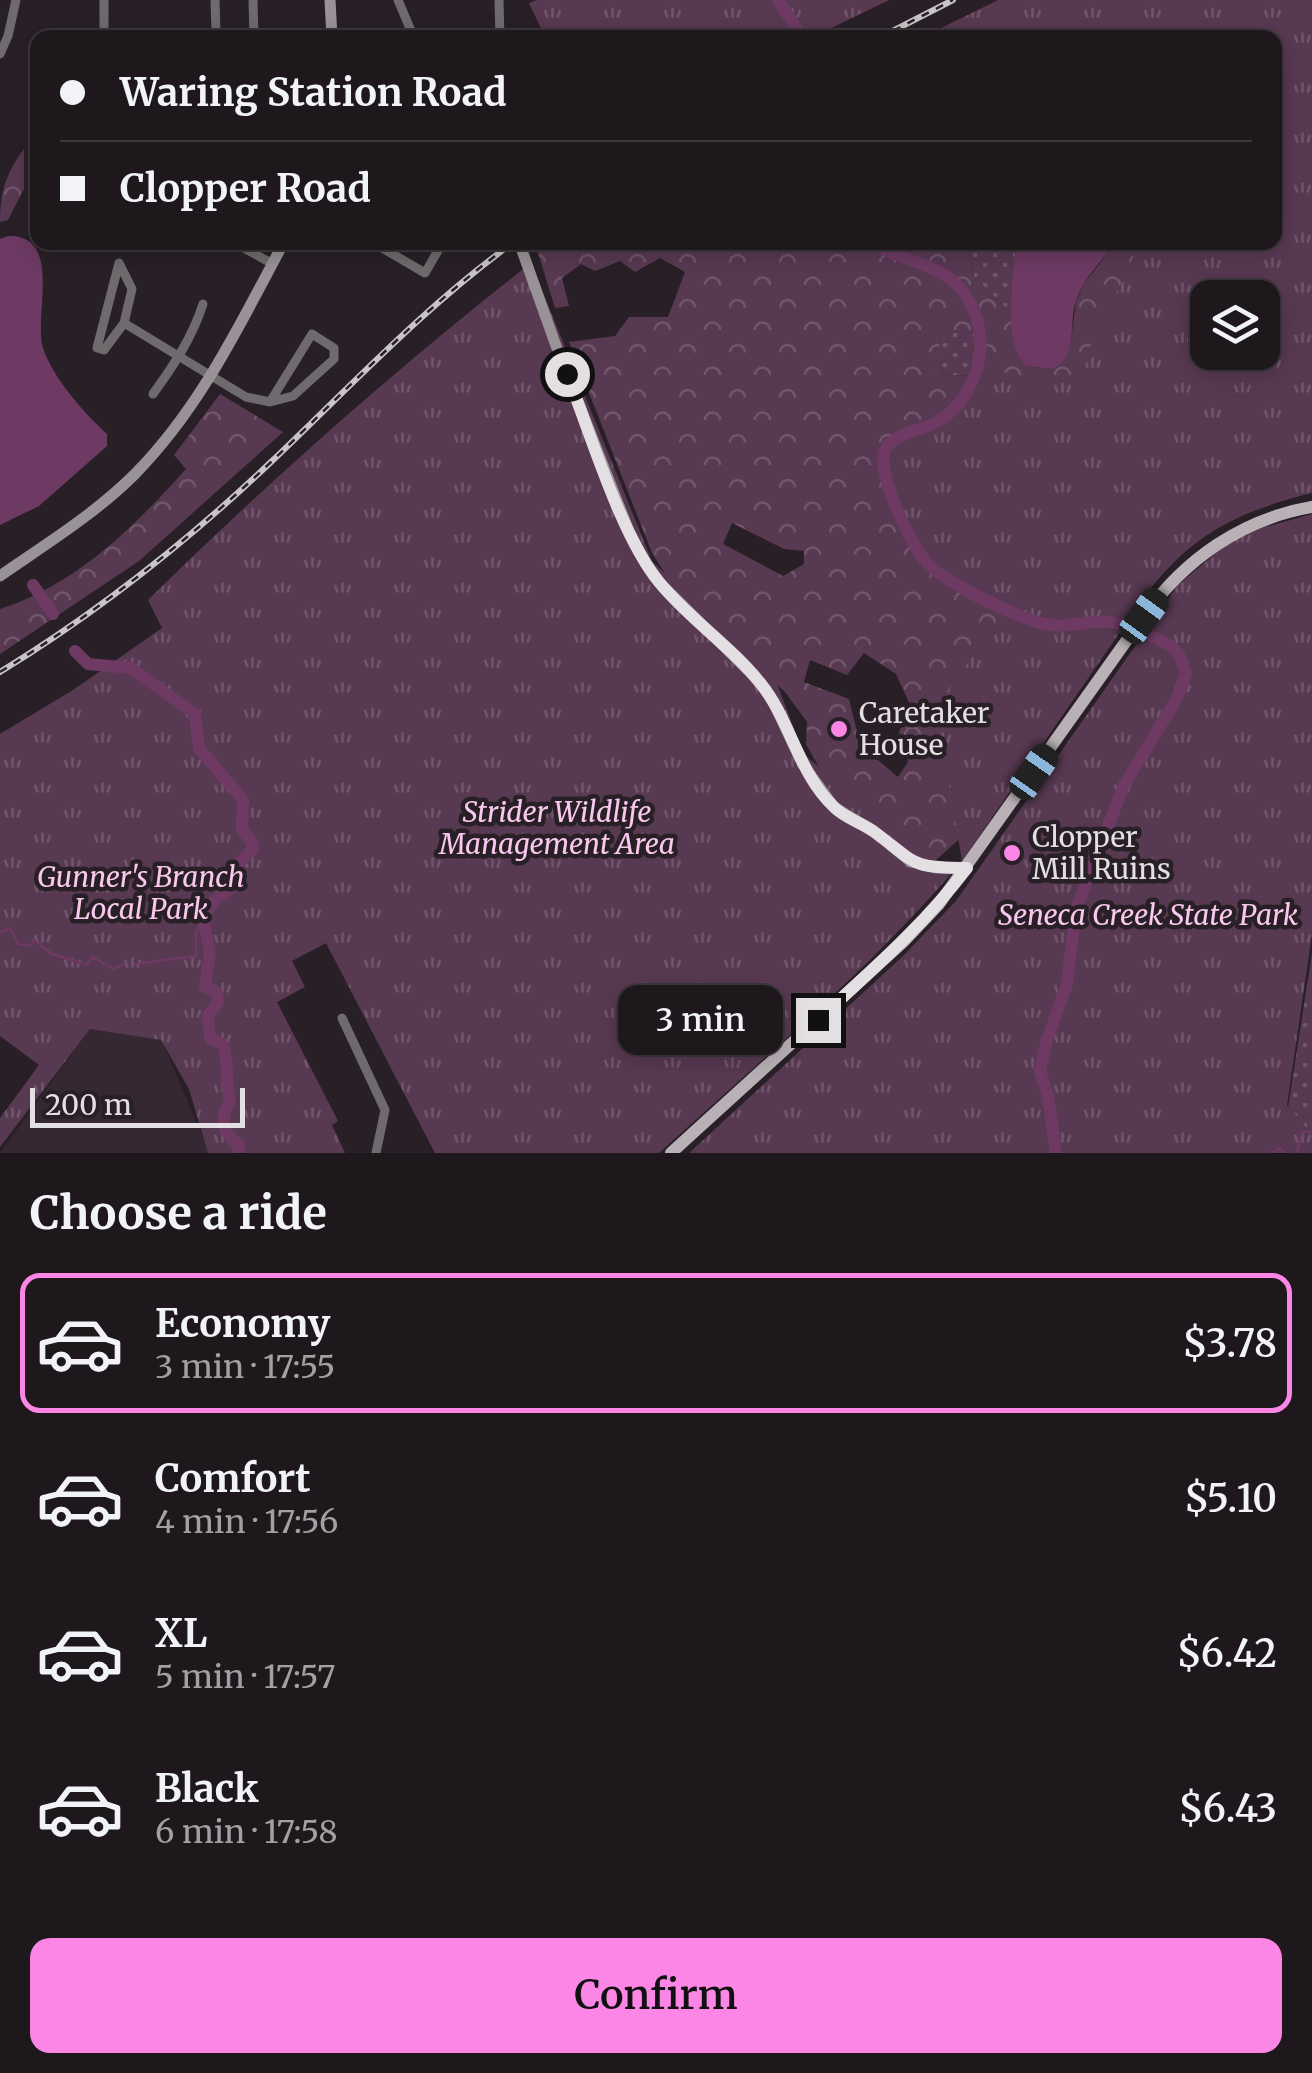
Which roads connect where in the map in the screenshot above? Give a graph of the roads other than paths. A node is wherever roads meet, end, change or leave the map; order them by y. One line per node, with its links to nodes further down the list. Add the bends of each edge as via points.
1 (16, 0): 14 (street)
2 (104, 0): 8 (street)
3 (215, 0): 9 (street)
4 (253, 0): 10 (street)
5 (330, 0): 11 (street)
6 (398, 0): 12 (street)
7 (498, 0): 13 (street)
8 (104, 30)
9 (216, 30)
10 (254, 30)
11 (332, 30)
12 (411, 30)
13 (500, 30)
14 (0, 54)
15 (253, 250): 20 (street)
16 (280, 250): 20 (street)
17 (386, 250): 18 (street, via 425,273)
18 (438, 250)
19 (523, 250): 29 (street, via 629,531 653,574 761,684 802,763 834,807 911,862)
20 (272, 264): 24 (street)
21 (203, 304): 23 (street)
22 (124, 323): 22 (street, via 104,350 97,348 120,263 132,289); 23 (street)
23 (180, 356): 24 (street); 25 (street)
24 (213, 374): 26 (street, via 246,397); 28 (street, via 134,475)
25 (153, 394)
26 (270, 402): 26 (street, via 312,334 334,348 334,358 293,396)
27 (1312, 506): 29 (main road, via 1238,530 1176,577)
28 (0, 576)
29 (967, 868): 32 (main road, via 904,942)
30 (342, 1018): 31 (street, via 382,1099)
31 (376, 1153)
32 (671, 1153)

